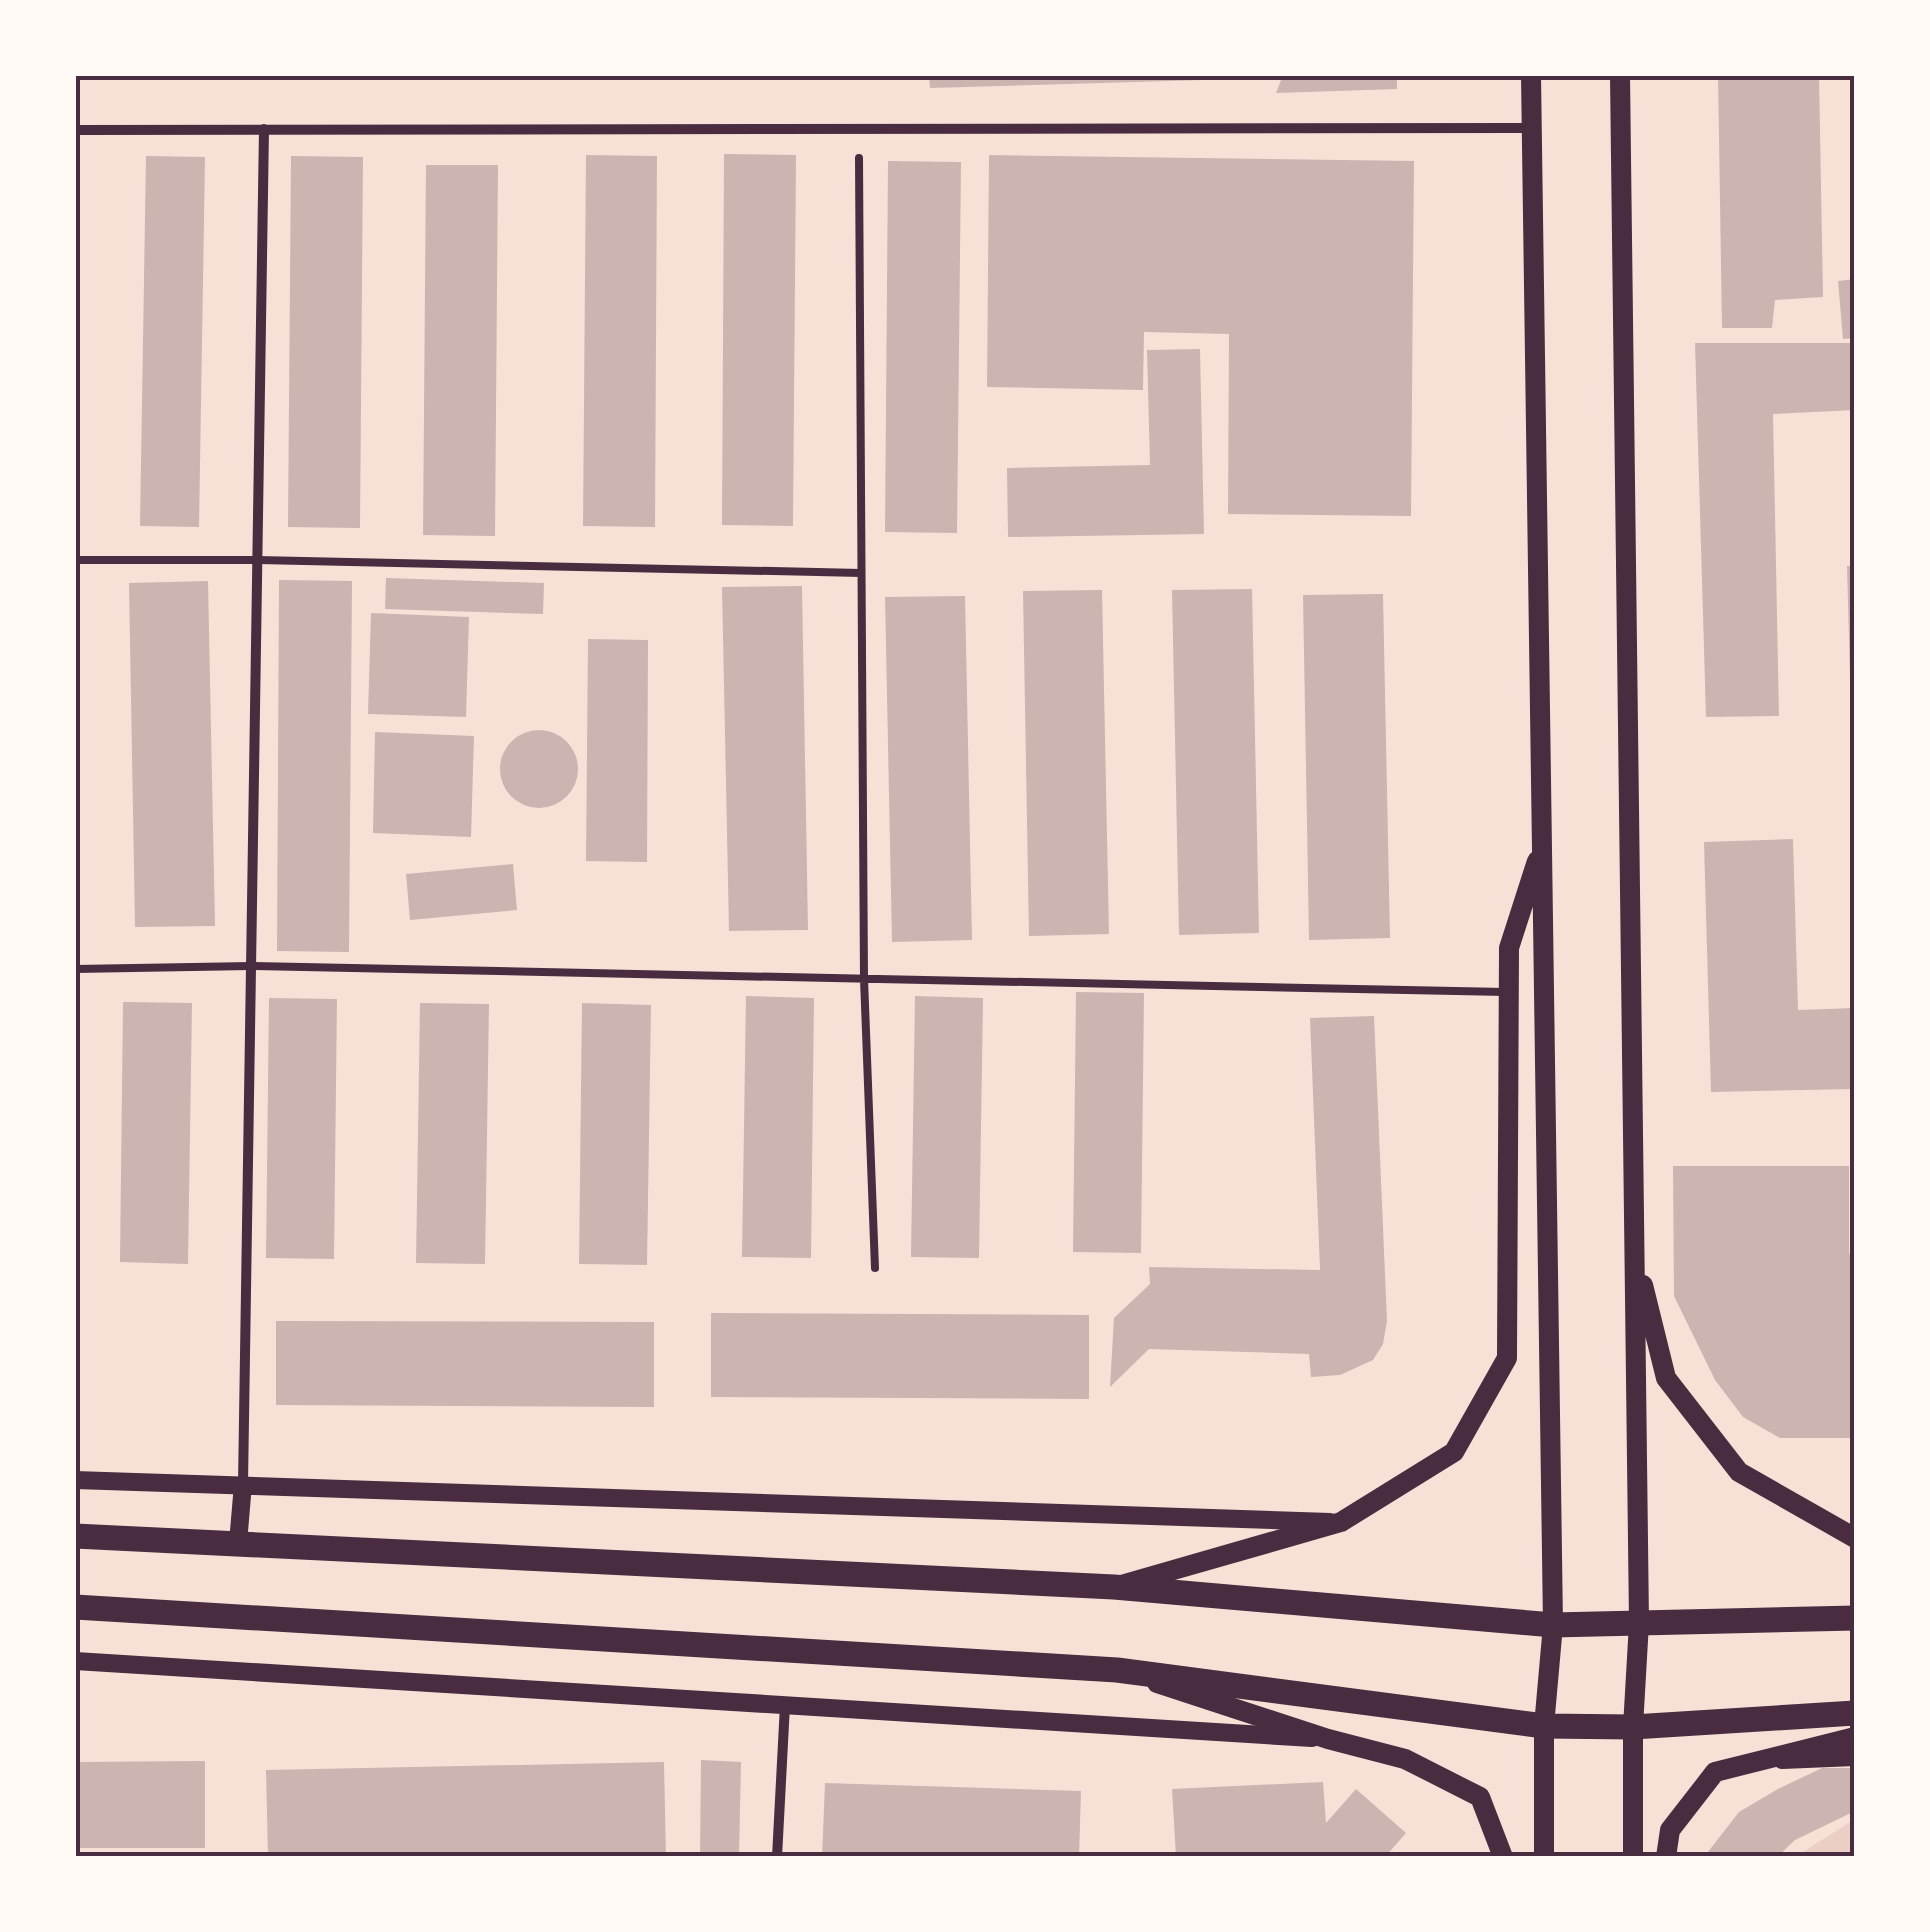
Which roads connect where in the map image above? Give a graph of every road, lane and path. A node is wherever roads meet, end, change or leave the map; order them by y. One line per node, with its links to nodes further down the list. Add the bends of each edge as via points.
1 (1531, 75): 3 (main road)
2 (1620, 75): 15 (main road)
3 (1532, 128): 5 (street); 10 (main road)
4 (75, 130): 5 (street)
5 (264, 130): 8 (street)
6 (858, 158): 9 (lane)
7 (75, 560): 8 (lane)
8 (258, 560): 9 (lane); 11 (street)
9 (861, 573): 13 (lane)
10 (1542, 844): 14 (main road, via 1509,948); 27 (main road)
11 (251, 966): 12 (lane); 13 (lane); 18 (street)
12 (75, 969)
13 (864, 978): 14 (lane); 16 (lane)
14 (1509, 992): 19 (main road, via 1507,1358 1454,1452)
15 (1634, 1251): 21 (main road, via 1666,1378 1740,1472); 26 (main road)
16 (876, 1268)
17 (75, 1480): 18 (street)
18 (244, 1484): 19 (street); 22 (street)
19 (1341, 1522): 23 (main road)
20 (75, 1536): 22 (main road)
21 (1855, 1538)
22 (238, 1543): 23 (main road)
23 (1114, 1587): 27 (main road)
24 (75, 1607): 29 (main road)
25 (1855, 1618): 26 (main road)
26 (1638, 1623): 27 (main road); 33 (main road)
27 (1553, 1625): 32 (main road)
28 (75, 1661): 30 (street)
29 (1117, 1670): 32 (main road); 35 (main road)
30 (784, 1705): 35 (street); 38 (street)
31 (1855, 1713): 33 (main road)
32 (1544, 1726): 33 (main road); 40 (main road)
33 (1633, 1728): 41 (main road)
34 (1855, 1737): 37 (main road)
35 (1328, 1739): 39 (main road, via 1404,1759 1480,1796)
36 (1855, 1758): 37 (street)
37 (1757, 1761): 42 (main road, via 1715,1772 1670,1830)
38 (777, 1857)
39 (1503, 1857)
40 (1544, 1857)
41 (1633, 1857)
42 (1666, 1857)

